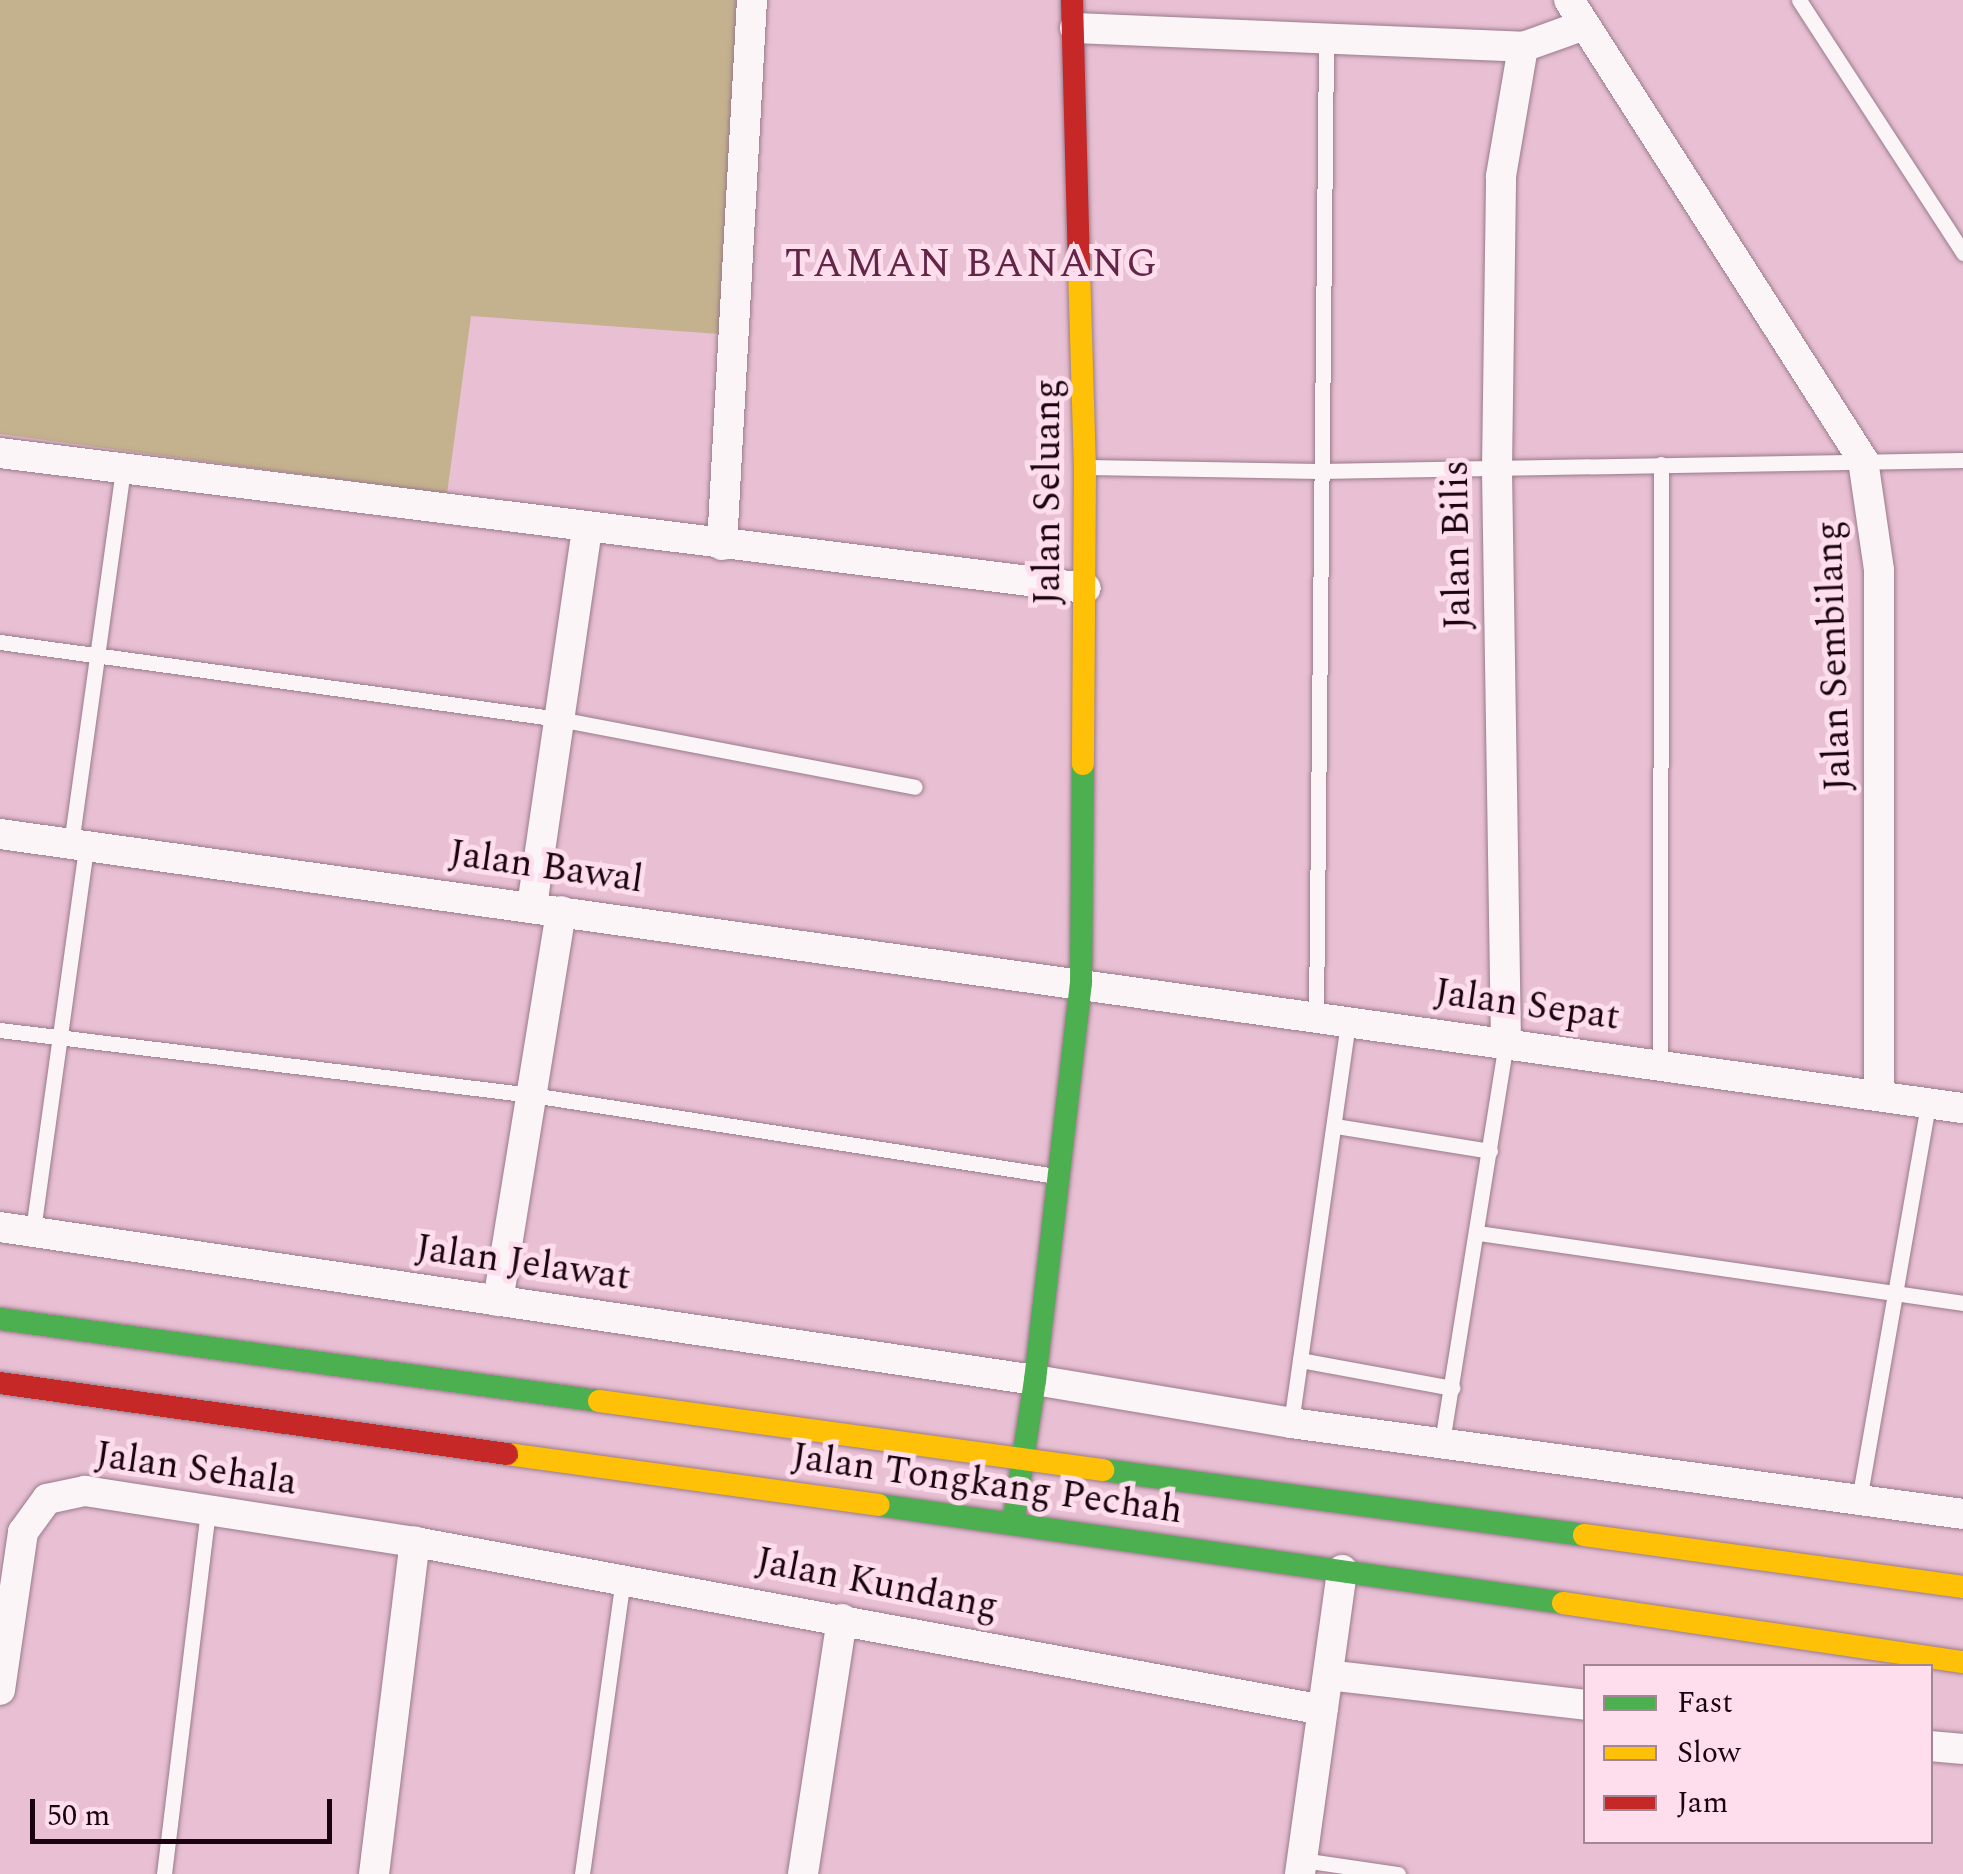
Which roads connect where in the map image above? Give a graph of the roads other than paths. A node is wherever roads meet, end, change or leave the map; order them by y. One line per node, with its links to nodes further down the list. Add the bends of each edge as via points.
1 (752, 0): 17 (street)
2 (1799, 0): 7 (lane)
3 (1576, 12): 6 (street); 9 (street, Jalan Sembilang)
4 (1074, 14): 5 (street); 12 (main road, Jalan Seluang)
5 (1326, 38): 6 (street); 15 (lane)
6 (1523, 47): 13 (street, Jalan Bilis, via 1501,176)
7 (1963, 253)
8 (0, 453): 14 (street)
9 (1862, 460): 10 (lane); 11 (lane); 34 (street, Jalan Sembilang, via 1879,570)
10 (1963, 460)
11 (1661, 464): 13 (lane); 32 (lane)
12 (1086, 467): 15 (lane); 18 (main road, Jalan Seluang)
13 (1497, 469): 15 (lane); 31 (street, Jalan Bilis)
14 (124, 470): 16 (street); 20 (lane)
15 (1318, 471): 27 (lane)
16 (588, 528): 17 (street); 21 (street)
17 (722, 545): 18 (street)
18 (1086, 588): 26 (main road, Jalan Seluang)
19 (0, 642): 20 (lane)
20 (97, 652): 21 (lane); 24 (lane)
21 (560, 719): 22 (lane); 25 (street)
22 (915, 786)
23 (0, 834): 24 (street, Jalan Bawal)
24 (78, 845): 25 (street, Jalan Bawal); 30 (lane)
25 (546, 908): 26 (street, Jalan Bawal); 33 (street)
26 (1080, 983): 27 (street, Jalan Sepat); 39 (main road, Jalan Seluang)
27 (1316, 1016): 28 (street, Jalan Sepat)
28 (1348, 1020): 31 (street, Jalan Sepat); 37 (lane)
29 (0, 1030): 30 (lane)
30 (58, 1037): 33 (lane); 41 (lane)
31 (1506, 1043): 32 (street, Jalan Sepat); 38 (lane)
32 (1660, 1064): 34 (street, Jalan Sepat)
33 (532, 1095): 39 (lane); 44 (street)
34 (1879, 1096): 35 (street, Jalan Sepat)
35 (1928, 1103): 36 (street, Jalan Sepat); 43 (lane)
36 (1963, 1108)
37 (1336, 1126): 38 (lane); 47 (lane)
38 (1490, 1151): 42 (lane)
39 (1058, 1176): 48 (main road, Jalan Seluang)
40 (0, 1226): 41 (street, Jalan Jelawat)
41 (33, 1230): 44 (street, Jalan Jelawat)
42 (1478, 1233): 43 (lane); 50 (lane)
43 (1895, 1293): 45 (lane); 54 (lane)
44 (498, 1301): 48 (street, Jalan Jelawat)
45 (1963, 1303)
46 (0, 1319): 53 (main road, Jalan Tongkang Pechah)
47 (1300, 1360): 50 (lane); 51 (lane)
48 (1035, 1380): 51 (street, Jalan Jelawat); 53 (main road, Jalan Seluang)
49 (0, 1383): 57 (main road, Jalan Tongkang Pechah)
50 (1452, 1388): 52 (lane)
51 (1291, 1424): 52 (street, Jalan Jelawat)
52 (1442, 1442): 54 (street, Jalan Jelawat)
53 (1023, 1458): 57 (main road, Jalan Seluang); 61 (main road, Jalan Tongkang Pechah)
54 (1859, 1500): 56 (street, Jalan Jelawat)
55 (208, 1510): 58 (street, Jalan Sehala); 65 (street, Jalan Sehala, via 85,1490 48,1498 24,1532); 71 (lane)
56 (1963, 1514)
57 (1013, 1524): 59 (main road, Jalan Tongkang Pechah)
58 (415, 1542): 60 (street, Jalan Kundang); 72 (street)
59 (1342, 1570): 63 (main road, Jalan Tongkang Pechah); 64 (street)
60 (623, 1579): 62 (street, Jalan Kundang); 73 (lane)
61 (1963, 1588)
62 (842, 1619): 67 (street, Jalan Kundang); 74 (street)
63 (1963, 1662)
64 (1328, 1675): 66 (street); 67 (street)
65 (0, 1690)
66 (1583, 1705)
67 (1323, 1710): 70 (street)
68 (1933, 1746): 69 (street)
69 (1963, 1749)
70 (1301, 1867): 75 (lane)
71 (164, 1874)
72 (374, 1874)
73 (582, 1874)
74 (802, 1874)
75 (1398, 1874)

